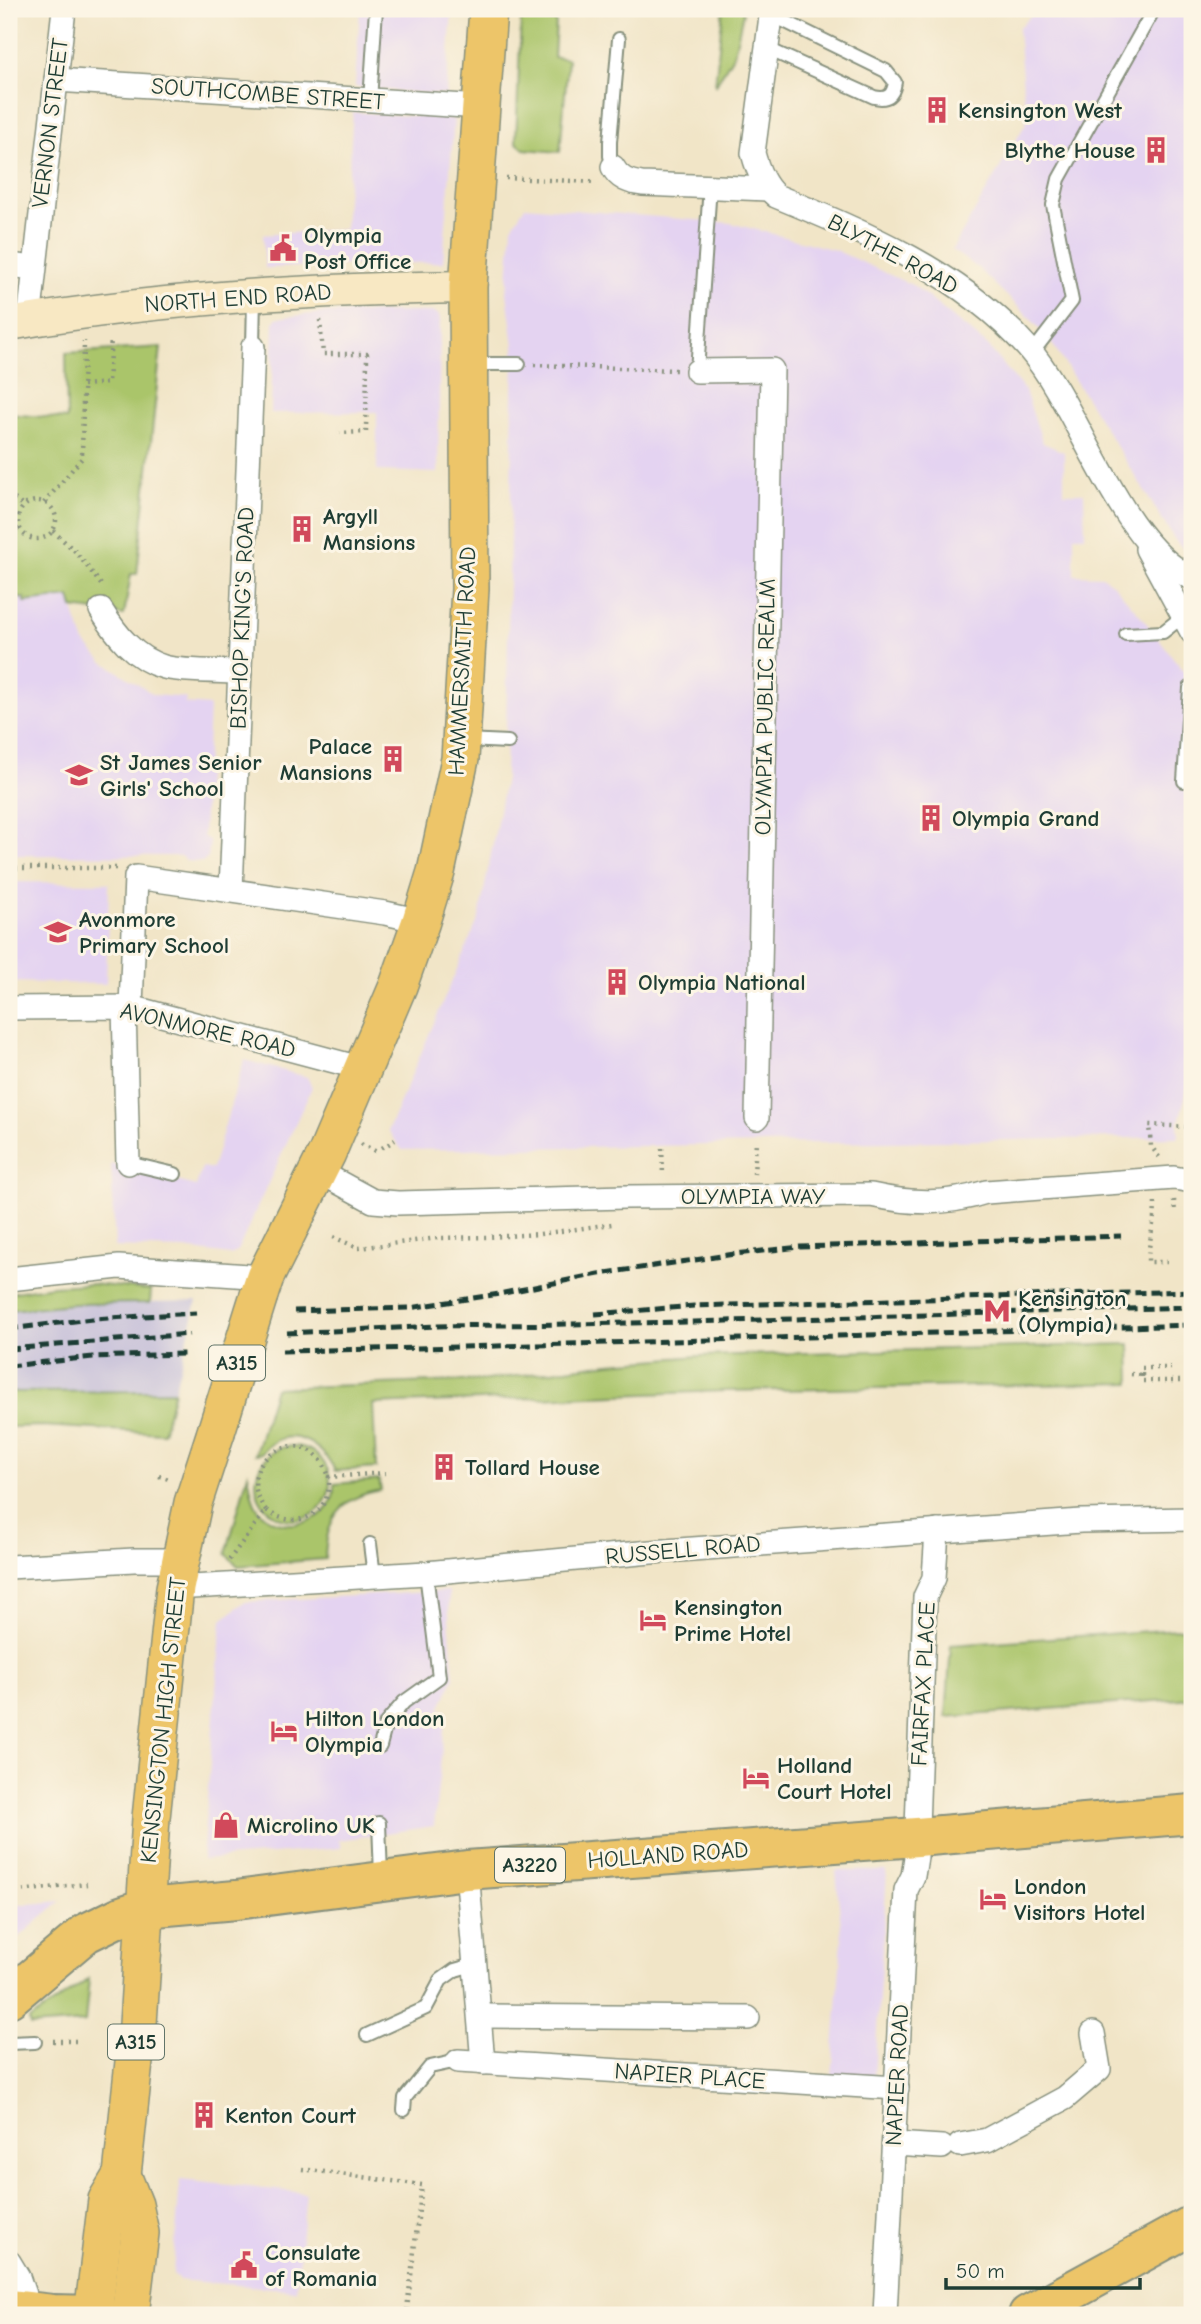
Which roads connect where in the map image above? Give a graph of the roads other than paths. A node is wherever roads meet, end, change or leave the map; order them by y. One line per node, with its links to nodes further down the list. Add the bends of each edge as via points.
1 (64, 9): 8 (street, VERNON STREET)
2 (376, 9): 9 (lane)
3 (488, 9): 10 (main road, HAMMERSMITH ROAD / A315)
4 (1154, 9): 19 (lane, via 1059,179 1054,205 1072,301)
5 (772, 12): 7 (street); 7 (lane, via 886,71 895,82 894,90 883,99 874,97)
6 (619, 39): 11 (lane, via 610,142)
7 (768, 49): 13 (street, via 753,153)
8 (55, 80): 9 (street, SOUTHCOMBE STREET); 15 (street, VERNON STREET)
9 (370, 101): 10 (street, SOUTHCOMBE STREET)
10 (481, 107): 16 (main road, HAMMERSMITH ROAD / A315)
11 (613, 167): 12 (street, via 617,175 631,182)
12 (709, 186): 13 (street); 22 (lane)
13 (768, 189): 19 (street, BLYTHE ROAD, via 932,270 995,315)
14 (9, 265): 15 (street)
15 (34, 268): 18 (street, VERNON STREET)
16 (468, 287): 17 (main road, NORTH END ROAD, via 394,288); 20 (main road, HAMMERSMITH ROAD / A315)
17 (254, 322): 18 (main road, NORTH END ROAD, via 87,311); 28 (street, BISHOP KING'S ROAD)
18 (19, 323)
19 (1032, 353): 23 (street, BLYTHE ROAD)
20 (469, 364): 21 (lane); 30 (main road, HAMMERSMITH ROAD / A315, via 470,589)
21 (519, 364)
22 (697, 371): 38 (street, OLYMPIA PUBLIC REALM, via 772,370)
23 (1140, 533): 24 (street, BLYTHE ROAD); 26 (street)
24 (1192, 579)
25 (101, 610): 28 (street, via 123,641 164,667)
26 (1187, 625): 27 (lane)
27 (1126, 634)
28 (240, 672): 33 (street, BISHOP KING'S ROAD)
29 (1192, 687): 32 (lane)
30 (462, 740): 31 (lane); 34 (main road, HAMMERSMITH ROAD / A315, via 447,829)
31 (508, 742)
32 (1184, 781)
33 (231, 890): 34 (street); 35 (street, via 135,877)
34 (421, 920): 37 (main road, HAMMERSMITH ROAD / A315)
35 (127, 1007): 36 (street, AVONMORE ROAD); 37 (street, AVONMORE ROAD); 39 (street)
36 (9, 1008)
37 (363, 1069): 40 (main road, HAMMERSMITH ROAD / A315)
38 (757, 1118)
39 (128, 1163): 41 (lane)
40 (318, 1171): 42 (street, OLYMPIA WAY, via 381,1203 872,1195 901,1202 957,1201 986,1192); 43 (main road, HAMMERSMITH ROAD / A315)
41 (175, 1174)
42 (1183, 1179)
43 (265, 1277): 44 (street, via 119,1268); 50 (main road, KENSINGTON HIGH STREET / A315, bridge, via 198,1487)
44 (9, 1279)
45 (1192, 1519): 46 (street, RUSSELL ROAD)
46 (937, 1531): 49 (street, RUSSELL ROAD); 55 (street, FAIRFAX PLACE, via 934,1578 925,1597)
47 (370, 1544): 51 (lane)
48 (9, 1567): 50 (street, RUSSELL ROAD, via 134,1560)
49 (426, 1573): 51 (street, RUSSELL ROAD); 52 (lane, via 439,1677 404,1702 386,1723)
50 (177, 1574): 51 (street, RUSSELL ROAD); 58 (main road, KENSINGTON HIGH STREET / A315)
51 (374, 1576)
52 (380, 1746)
53 (1192, 1814): 55 (highway, HOLLAND ROAD / A3220)
54 (379, 1824): 57 (lane)
55 (917, 1837): 56 (highway, HOLLAND ROAD / A3220); 69 (street, NAPIER ROAD, via 913,1876 906,1890)
56 (467, 1870): 57 (highway, HOLLAND ROAD / A3220); 59 (street)
57 (381, 1880): 58 (highway, HOLLAND ROAD / A3220)
58 (145, 1908): 60 (highway, A3220, via 86,1933); 72 (main road, KENSINGTON HIGH STREET / A315)
59 (476, 1964): 61 (street); 64 (lane, via 441,1980 426,2008)
60 (9, 1998)
61 (481, 2016): 62 (street); 68 (street)
62 (748, 2018)
63 (1093, 2033): 71 (street, via 1099,2069 1065,2098 987,2140 951,2146)
64 (367, 2035)
65 (35, 2042): 66 (lane)
66 (9, 2043)
67 (458, 2061): 68 (street, NAPIER PLACE); 70 (lane, via 430,2067 405,2098)
68 (483, 2063): 69 (street, NAPIER PLACE)
69 (897, 2088): 71 (street, NAPIER ROAD)
70 (404, 2110)
71 (894, 2144): 78 (street, NAPIER ROAD)
72 (122, 2175): 76 (main road, KENSINGTON HIGH STREET / A315, via 107,2200); 77 (main road, KENSINGTON HIGH STREET / A315, via 140,2233)
73 (1192, 2225): 79 (highway)
74 (9, 2262): 75 (street, via 18,2277)
75 (19, 2310): 76 (highway)
76 (95, 2315)
77 (130, 2315)
78 (885, 2315)
79 (1028, 2315)

